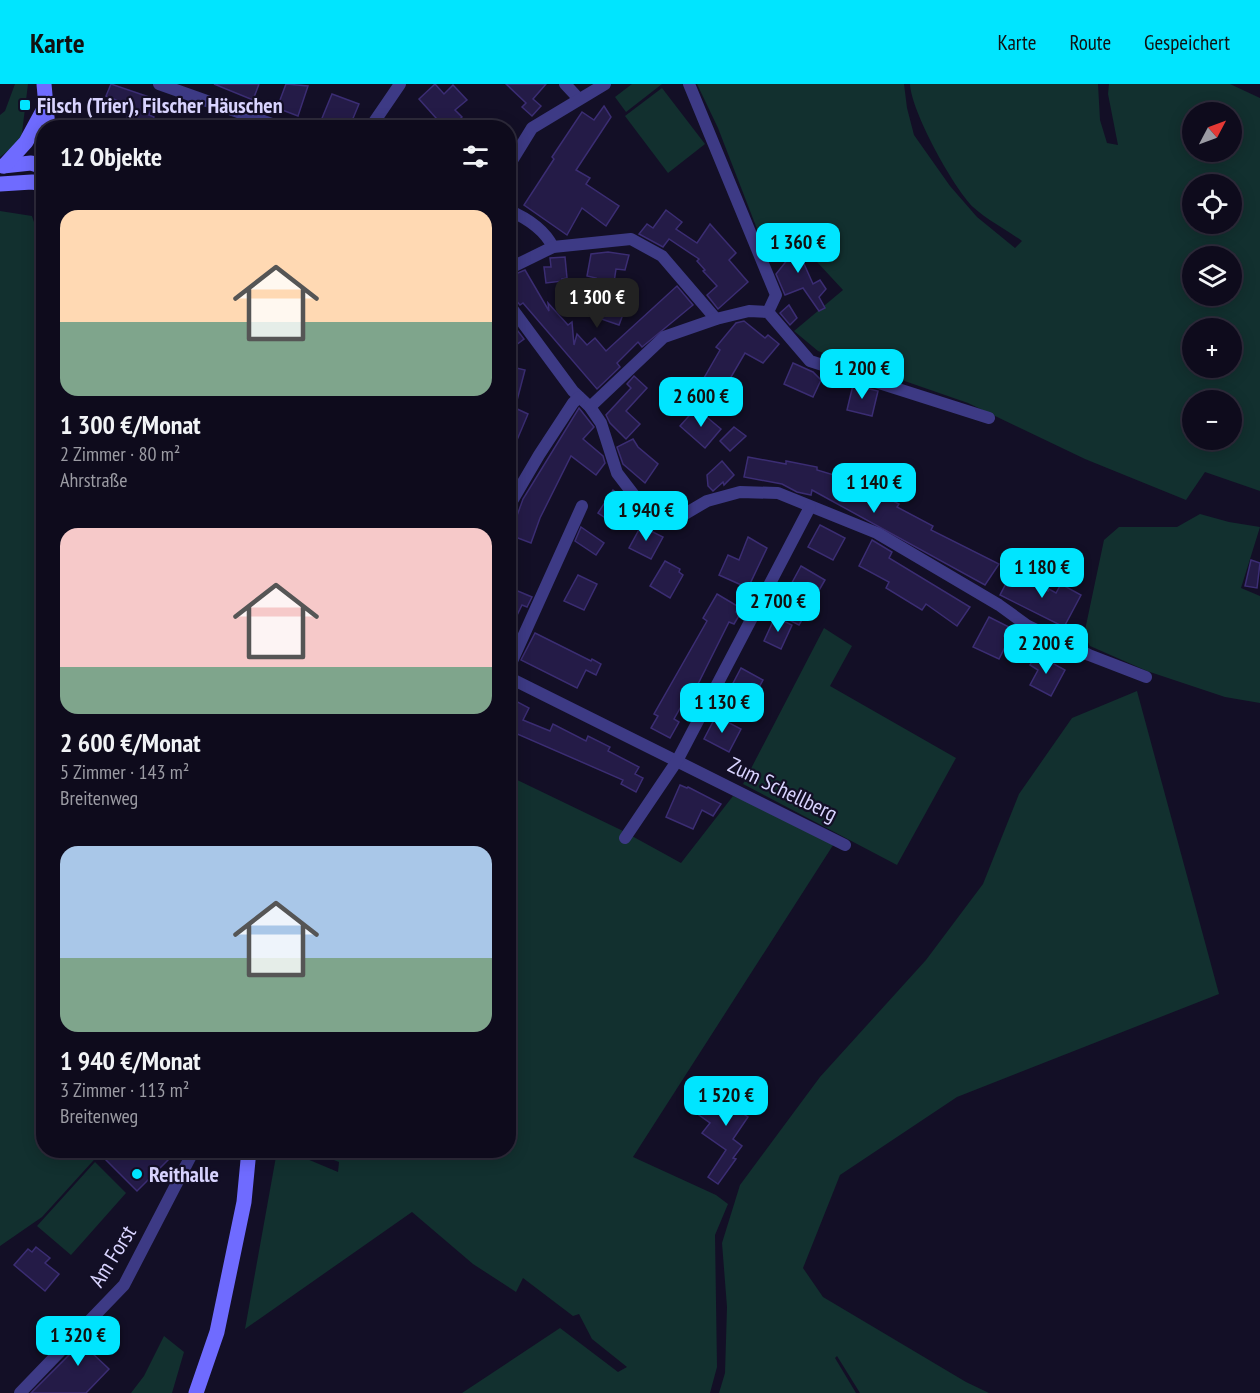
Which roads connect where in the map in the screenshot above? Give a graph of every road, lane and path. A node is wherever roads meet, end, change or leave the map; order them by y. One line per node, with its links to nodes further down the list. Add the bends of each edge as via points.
1 (44, 84): 8 (main road)
2 (159, 84): 11 (street)
3 (400, 84): 12 (street)
4 (605, 84): 7 (street)
5 (689, 84): 22 (street, via 776,295)
6 (567, 86): 7 (street)
7 (579, 99): 14 (street, via 532,128)
8 (46, 105): 9 (main road); 10 (main road)
9 (38, 120)
10 (47, 120)
11 (260, 120)
12 (375, 120)
13 (36, 124): 16 (main road, via 26,142)
14 (516, 154)
15 (36, 164): 16 (main road)
16 (2, 167)
17 (36, 181): 18 (main road)
18 (0, 184)
19 (516, 213): 20 (street, via 548,236)
20 (553, 247): 21 (street); 24 (street, via 631,239 662,256)
21 (516, 265)
22 (768, 312): 24 (street, via 749,311); 27 (street, via 810,361)
23 (516, 314): 25 (street)
24 (716, 319): 26 (street, via 664,337)
25 (579, 397): 26 (street); 28 (street)
26 (590, 407): 30 (street, via 601,423 617,473 640,503 660,516 678,518 707,501 740,492 778,493)
27 (989, 418)
28 (516, 494)
29 (582, 506): 31 (street)
30 (810, 507): 32 (street, via 877,533 1028,626); 34 (street)
31 (516, 652)
32 (1146, 677)
33 (516, 681): 34 (street, Zum Schellberg)
34 (677, 761): 35 (street); 36 (street, Zum Schellberg)
35 (625, 838)
36 (845, 845)
37 (190, 1158): 39 (street, Am Forst, via 124,1285)
38 (248, 1158): 40 (main road, via 244,1202 217,1332)
39 (20, 1393)
40 (196, 1393)

